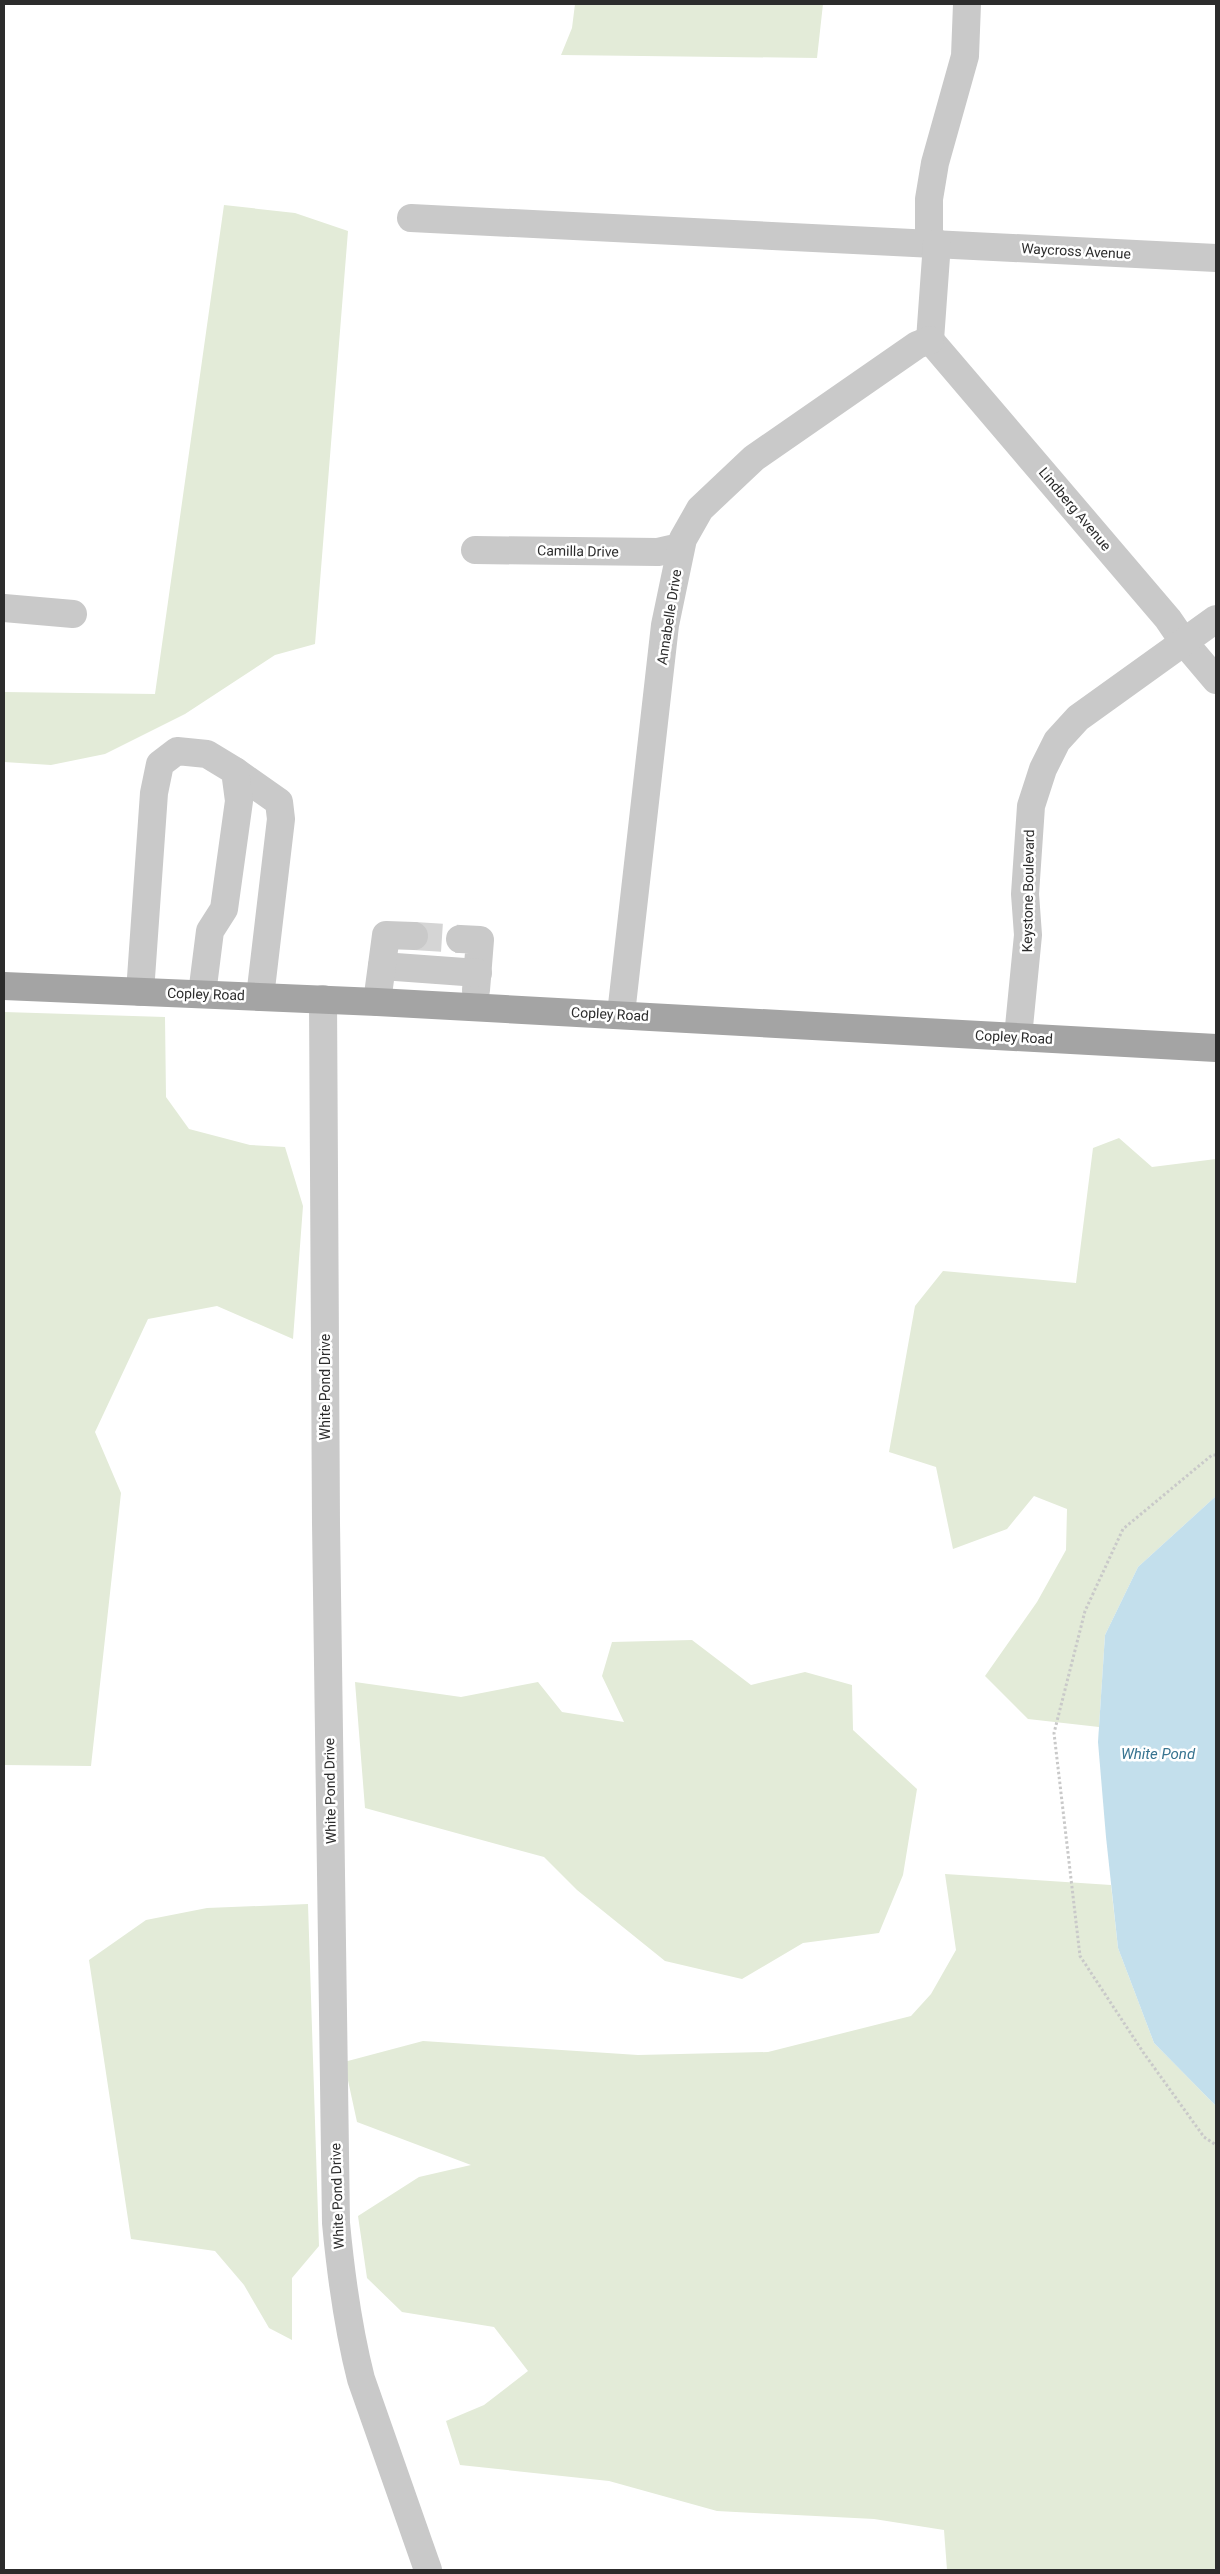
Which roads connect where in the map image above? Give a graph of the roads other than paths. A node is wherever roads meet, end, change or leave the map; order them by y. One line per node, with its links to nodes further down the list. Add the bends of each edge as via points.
1 (966, 4): 3 (street, via 965,56 935,163 929,198)
2 (411, 218): 3 (street, Waycross Avenue)
3 (933, 242): 4 (street, Waycross Avenue); 5 (street)
4 (1216, 258)
5 (930, 340): 6 (street, Annabelle Drive, via 917,345 754,458 700,509); 11 (street, Lindberg Avenue, via 1168,619)
6 (680, 547): 7 (street, Camilla Drive, via 658,552); 25 (street, Annabelle Drive, via 665,626)
7 (475, 550)
8 (4, 608): 9 (street)
9 (73, 614)
10 (1216, 620): 11 (street, Keystone Boulevard)
11 (1183, 641): 12 (street, Lindberg Avenue); 26 (street, Keystone Boulevard, via 1078,718 1057,741 1043,768 1031,806 1025,894 1028,936)
12 (1216, 680)
13 (235, 771): 19 (street, via 208,754 178,751 160,764 154,793); 20 (street, via 239,801 224,909 210,931); 21 (street, via 279,802 281,819)
14 (414, 936): 16 (street, via 386,935)
15 (460, 939): 17 (street, via 480,940)
16 (382, 966): 17 (street); 23 (street)
17 (478, 973): 24 (street)
18 (4, 986): 19 (main road, Copley Road)
19 (140, 992): 20 (main road, Copley Road)
20 (202, 994): 21 (main road, Copley Road)
21 (260, 996): 22 (main road, Copley Road)
22 (322, 999): 23 (main road, Copley Road); 28 (street, White Pond Drive, via 336,2223 341,2273 361,2379)
23 (377, 1002): 24 (main road, Copley Road)
24 (475, 1007): 25 (main road, Copley Road)
25 (621, 1014): 26 (main road, Copley Road)
26 (1018, 1037): 27 (main road, Copley Road)
27 (1216, 1048)
28 (428, 2570)

